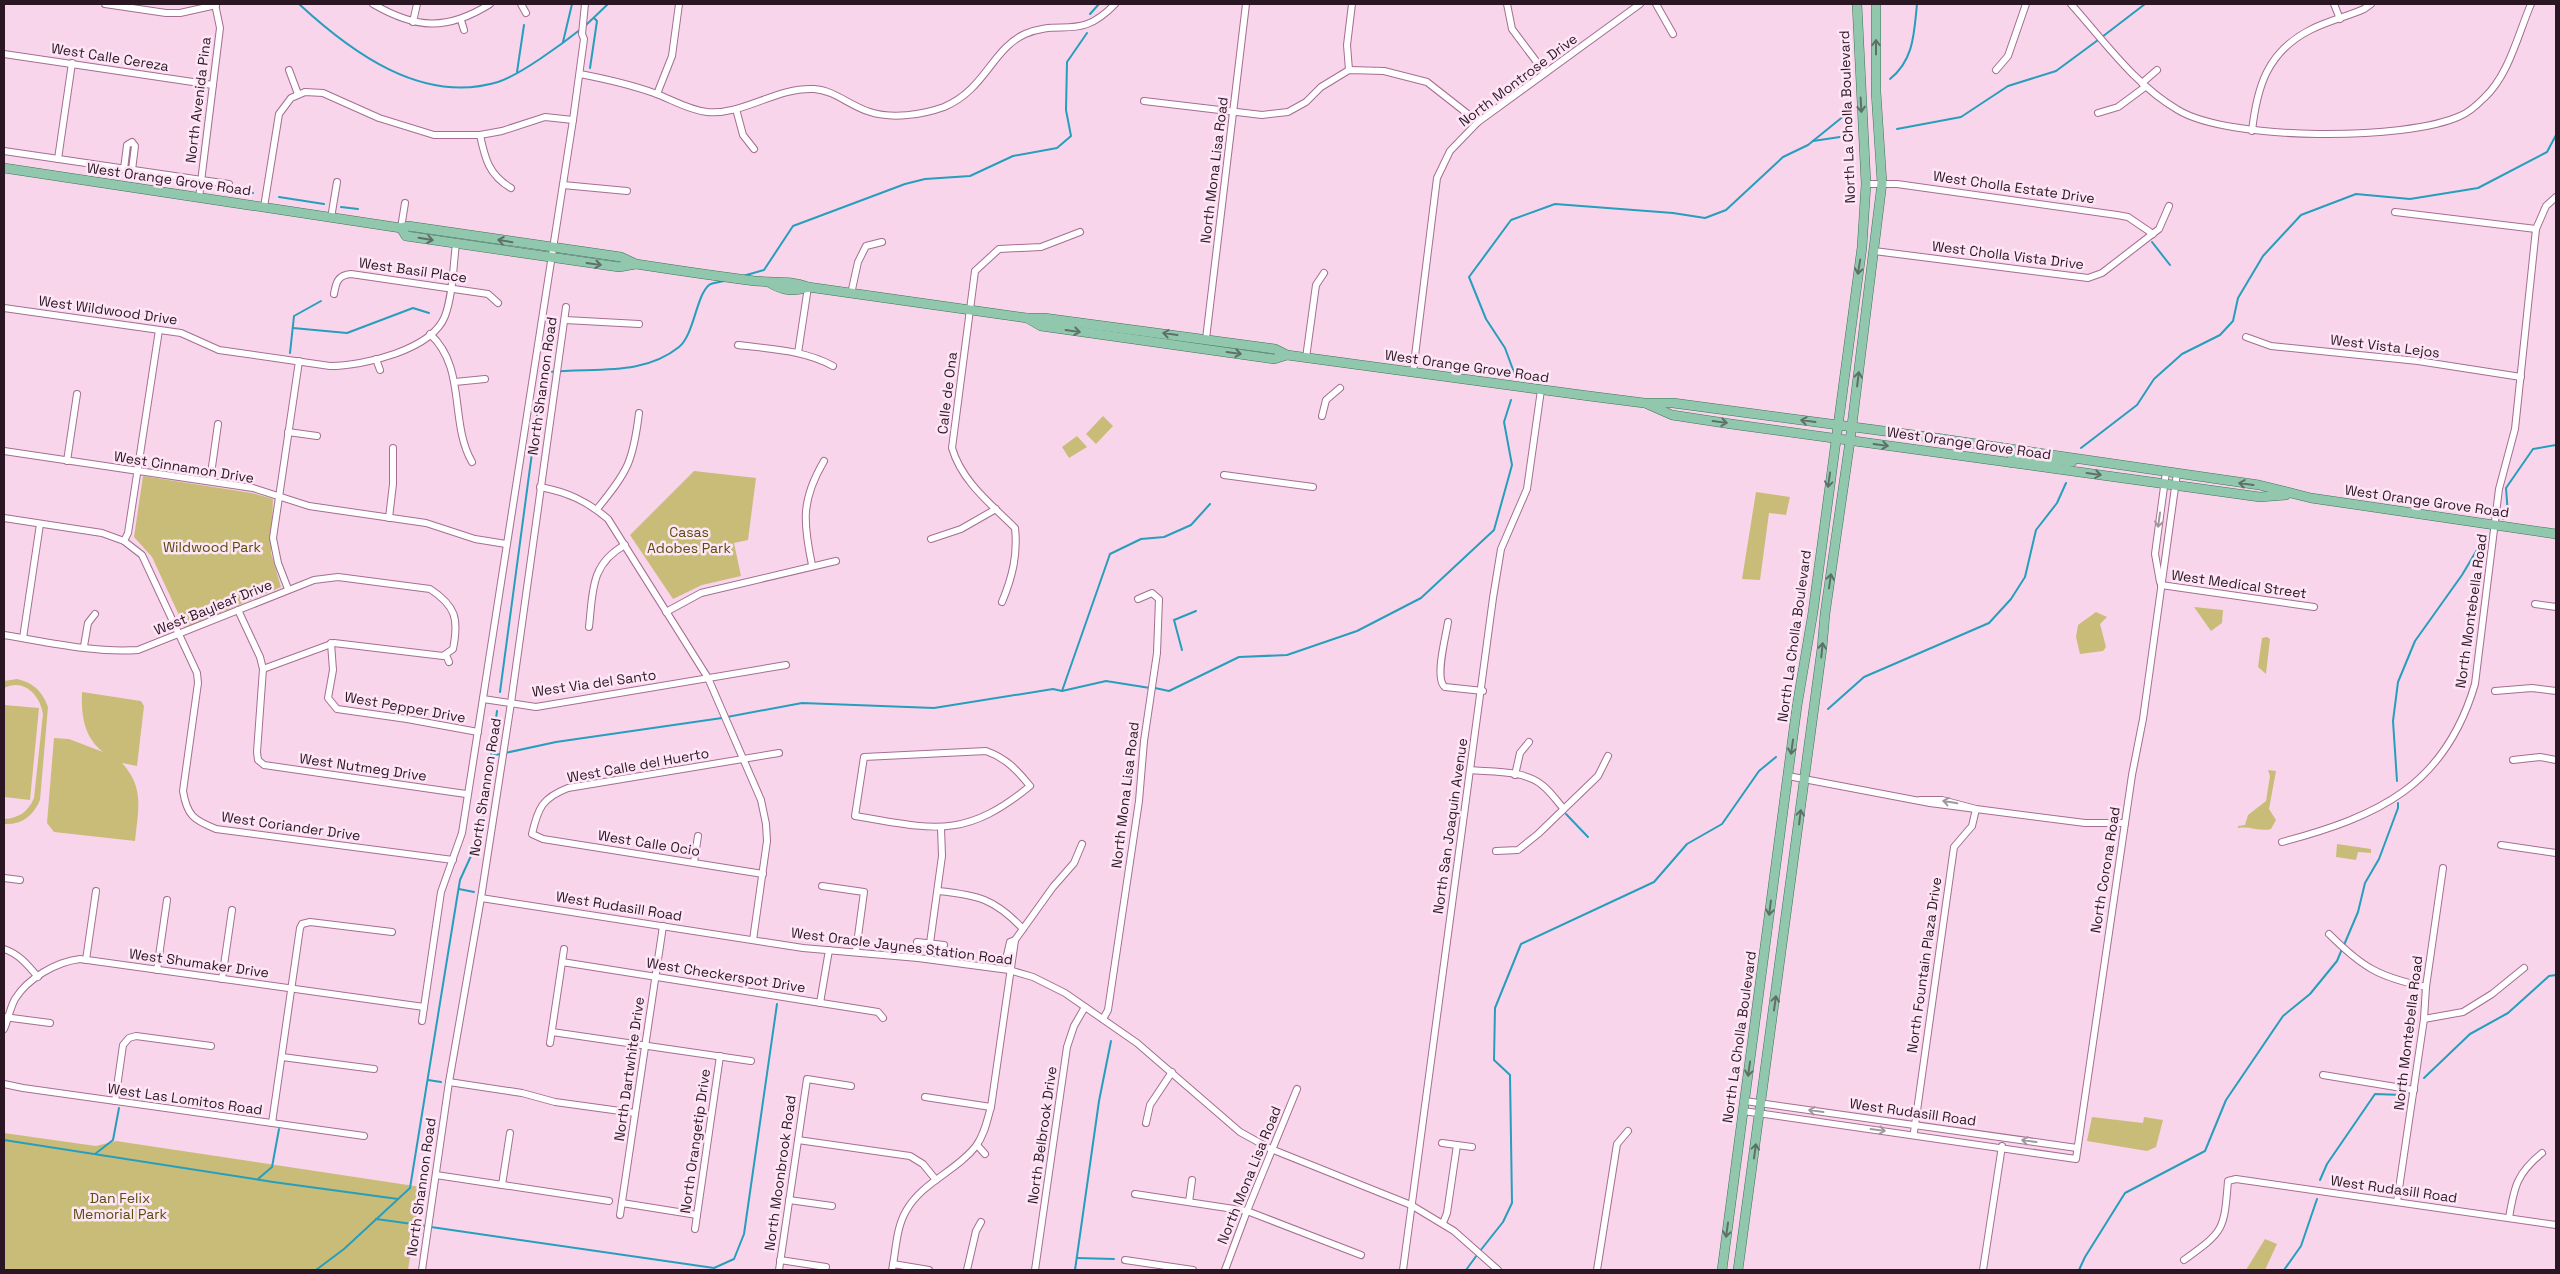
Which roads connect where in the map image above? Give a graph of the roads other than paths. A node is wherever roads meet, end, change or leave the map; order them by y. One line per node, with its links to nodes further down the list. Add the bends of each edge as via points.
1 (105, 4): 2 (street, via 180,13)
2 (215, 4): 36 (street, North Avenida Pina, via 220,28)
3 (373, 4): 25 (street, via 393,16)
4 (417, 4): 25 (street)
5 (490, 4): 24 (street)
6 (521, 4): 22 (street)
7 (585, 4): 35 (street, North Shannon Road)
8 (679, 4): 39 (street, via 672,56)
9 (1115, 4): 41 (street, via 1102,16 1083,26 1025,34 1008,46 965,96 930,112 907,115 870,112 830,92 816,89 778,94)
10 (1246, 4): 42 (street, North Mona Lisa Road)
11 (1352, 4): 31 (street, via 1347,45)
12 (1508, 4): 34 (street, via 1512,29)
13 (1640, 4): 34 (street, North Montrose Drive)
14 (1656, 4): 27 (street)
15 (1858, 4): 57 (main road, North La Cholla Boulevard, one-way to 57)
16 (1876, 4): 58 (main road, North La Cholla Boulevard, one-way to 16, via 1876,92)
17 (2026, 4): 32 (street, via 2008,56)
18 (2071, 4): 37 (street)
19 (2334, 4): 23 (street)
20 (2371, 4): 23 (street)
21 (2530, 4): 46 (street, via 2502,73 2485,98 2460,116 2420,128 2324,134)
22 (526, 13)
23 (2340, 19): 46 (street, via 2292,40 2276,58 2262,79)
24 (461, 20): 25 (street, via 433,24); 26 (street)
25 (413, 22)
26 (464, 30)
27 (1673, 34)
28 (4, 54): 29 (street, West Calle Cereza)
29 (72, 63): 36 (street, West Calle Cereza); 50 (street)
30 (288, 70): 38 (street)
31 (1349, 70): 42 (street, via 1288,112 1262,115); 45 (street, via 1384,71 1427,82)
32 (1996, 70)
33 (2157, 70): 37 (street)
34 (1545, 73): 45 (street, North Montrose Drive)
35 (580, 74): 39 (street, via 615,80); 44 (street, North Shannon Road)
36 (212, 85): 54 (street, North Avenida Pina)
37 (2143, 85): 43 (street, via 2118,107); 46 (street, via 2179,112 2208,124)
38 (298, 94): 47 (street, via 323,93 420,132); 66 (street, via 286,103 279,114)
39 (657, 94): 41 (street, via 707,112)
40 (1144, 101): 42 (street)
41 (736, 110): 48 (street, via 743,135)
42 (1234, 111): 92 (street, North Mona Lisa Road)
43 (2098, 113)
44 (573, 120): 47 (street, via 540,118); 59 (street, North Shannon Road)
45 (1478, 122): 101 (street, North Montrose Drive, via 1450,151 1437,178)
46 (2252, 131)
47 (480, 135): 60 (street, via 487,164 499,181)
48 (754, 149)
49 (4, 151): 50 (street, West Orange Grove Road)
50 (58, 159): 52 (street, West Orange Grove Road)
51 (4, 168): 63 (main road, West Orange Grove Road)
52 (124, 169): 53 (street, West Orange Grove Road); 53 (street, West Orange Grove Road, via 127,145 132,142 135,146)
53 (132, 170): 54 (street, West Orange Grove Road)
54 (201, 180): 56 (street, West Orange Grove Road); 63 (street, North Avenida Pina)
55 (337, 182): 68 (street)
56 (229, 184)
57 (1866, 184): 58 (street, West Cholla Estate Drive); 112 (main road, North La Cholla Boulevard, one-way to 112, via 1862,247)
58 (1882, 184): 72 (street, West Cholla Estate Drive, via 2118,215 2128,217); 75 (main road, North La Cholla Boulevard)
59 (563, 185): 61 (street); 76 (street, North Shannon Road)
60 (511, 188)
61 (627, 192)
62 (2556, 197): 70 (street, North Montebella Road, via 2546,206)
63 (199, 198): 66 (main road, West Orange Grove Road)
64 (405, 204): 69 (street)
65 (2169, 206): 72 (street, West Cholla Vista Drive, via 2164,222)
66 (264, 207): 68 (main road, West Orange Grove Road)
67 (2395, 212): 70 (street)
68 (331, 218): 69 (main road, West Orange Grove Road)
69 (401, 228): 74 (main road, West Orange Grove Road, one-way to 74, via 406,236); 76 (main road, West Orange Grove Road, one-way to 69, via 408,226)
70 (2536, 229): 102 (street, North Montebella Road)
71 (1080, 232): 85 (street, Calle de Ona, via 1041,247 999,248 975,272)
72 (2153, 234): 75 (street, West Cholla Vista Drive, via 2102,273 2088,278)
73 (882, 242): 81 (street, via 866,246 858,262)
74 (456, 244): 76 (main road, West Orange Grove Road); 79 (street, West Wildwood Drive)
75 (1874, 251): 113 (main road, North La Cholla Boulevard, one-way to 75)
76 (553, 253): 78 (main road, West Orange Grove Road, via 619,267 636,264 770,283 795,291); 145 (street, North Shannon Road)
77 (1324, 273): 96 (street, via 1316,285)
78 (808, 287): 81 (main road, West Orange Grove Road); 94 (street)
79 (450, 288): 80 (street, West Basil Place, via 351,274 336,281); 82 (street, West Basil Place, via 488,294); 90 (street, West Wildwood Drive, via 444,317)
80 (334, 294)
81 (852, 294): 85 (main road, West Orange Grove Road)
82 (498, 303)
83 (566, 306): 87 (street, North Shannon Road)
84 (4, 308): 89 (street, West Wildwood Drive)
85 (970, 310): 86 (main road, West Orange Grove Road); 137 (street, Calle de Ona, via 952,448 965,477)
86 (1027, 318): 92 (main road, West Orange Grove Road, one-way to 86); 95 (main road, West Orange Grove Road, one-way to 95, via 1041,326 1157,343 1274,359)
87 (564, 320): 88 (street); 132 (street, North Shannon Road)
88 (639, 324)
89 (159, 330): 98 (street, West Wildwood Drive, via 181,333 219,350); 125 (street)
90 (430, 334): 97 (street, West Wildwood Drive, via 418,343); 104 (street, via 447,354)
91 (2246, 337): 102 (street, West Vista Lejos, via 2271,346 2382,357)
92 (1206, 340): 95 (main road, West Orange Grove Road, via 1274,349)
93 (738, 345): 94 (street)
94 (798, 353): 99 (street, via 819,358)
95 (1286, 355): 96 (main road, West Orange Grove Road)
96 (1306, 358): 101 (main road, West Orange Grove Road)
97 (376, 359): 98 (street, West Wildwood Drive, via 348,366); 100 (street)
98 (299, 361): 114 (street)
99 (833, 366)
100 (380, 370)
101 (1413, 372): 106 (main road, West Orange Grove Road)
102 (2521, 377): 141 (street, North Montebella Road, via 2515,429 2499,489)
103 (485, 379): 104 (street)
104 (455, 382): 123 (street, via 464,448)
105 (1340, 388): 110 (street, via 1326,400)
106 (1541, 390): 108 (main road, West Orange Grove Road); 172 (street, North San Joaquin Avenue, via 1527,489 1501,549)
107 (77, 394): 121 (street)
108 (1644, 403): 112 (main road, West Orange Grove Road, one-way to 108, via 1673,403); 116 (main road, West Orange Grove Road, one-way to 116, via 1672,415)
109 (639, 413): 136 (street, via 635,448 628,468)
110 (1322, 416)
111 (218, 424): 129 (street)
112 (1838, 425): 113 (main road, West Orange Grove Road); 116 (main road, North La Cholla Boulevard)
113 (1852, 427): 117 (main road, North La Cholla Boulevard); 120 (main road, West Orange Grove Road)
114 (288, 432): 115 (street); 135 (street)
115 (317, 436)
116 (1835, 439): 117 (main road, West Orange Grove Road); 185 (main road, North La Cholla Boulevard, one-way to 185)
117 (1850, 441): 124 (main road, West Orange Grove Road, one-way to 124); 186 (main road, North La Cholla Boulevard, one-way to 117)
118 (393, 448): 139 (street)
119 (4, 451): 121 (street, West Cinnamon Drive)
120 (2084, 460): 124 (main road, via 2057,462 2018,457 2012,459); 126 (main road, West Orange Grove Road)
121 (67, 461): 125 (street, West Cinnamon Drive)
122 (824, 461): 148 (street, via 812,481 807,501 804,528)
123 (472, 462)
124 (2012, 463): 130 (main road, West Orange Grove Road, one-way to 130)
125 (138, 472): 129 (street, West Cinnamon Drive); 144 (street)
126 (2166, 472): 127 (main road, West Orange Grove Road); 130 (street, North Corona Road)
127 (2177, 473): 131 (street, North Corona Road); 134 (main road, West Orange Grove Road, one-way to 127, via 2259,486)
128 (1224, 475): 133 (street)
129 (210, 481): 135 (street, West Cinnamon Drive, via 253,488)
130 (2164, 483): 131 (main road, West Orange Grove Road); 149 (street, North Corona Road, one-way to 149, via 2155,554)
131 (2176, 485): 134 (main road, West Orange Grove Road, via 2260,497); 149 (street, North Corona Road)
132 (540, 487): 136 (street, via 574,496); 175 (street, North Shannon Road)
133 (1313, 487)
134 (2293, 495): 141 (main road, West Orange Grove Road)
135 (279, 497): 139 (street, West Cinnamon Drive, via 308,506); 150 (street, via 273,538)
136 (597, 509): 146 (street, via 608,519)
137 (996, 509): 143 (street, via 961,529); 152 (street, Calle de Ona, via 1015,528 1017,543 1012,579)
138 (4, 518): 140 (street, West Coriander Drive)
139 (389, 518): 145 (street, West Cinnamon Drive)
140 (40, 524): 144 (street, West Coriander Drive, via 102,533); 163 (street)
141 (2496, 526): 142 (main road, West Orange Grove Road); 194 (street, North Montebella Road, via 2475,684 2453,740 2426,773 2396,800 2318,832)
142 (2556, 534)
143 (931, 539)
144 (124, 541): 162 (street, West Coriander Drive, via 142,555)
145 (506, 544): 174 (street, North Shannon Road)
146 (625, 545): 157 (street); 160 (street, via 608,556 598,568)
147 (836, 560): 148 (street)
148 (812, 565): 157 (street, via 701,593)
149 (2161, 585): 154 (street, West Medical Street); 190 (street, North Corona Road)
150 (288, 590): 156 (street, West Bayleaf Drive); 166 (street, West Bayleaf Drive, via 314,580 338,577 430,589 443,597 457,622 453,649)
151 (1138, 600): 238 (street, North Mona Lisa Road, via 1152,593 1159,599 1157,653 1119,936 1108,1010)
152 (1002, 602)
153 (2535, 604): 155 (street)
154 (2314, 607)
155 (2556, 607)
156 (238, 610): 162 (street, West Bayleaf Drive); 169 (street)
157 (666, 612): 170 (street)
158 (95, 614): 165 (street, via 88,623)
159 (1448, 622): 172 (street, via 1439,676 1441,685)
160 (589, 627)
161 (4, 635): 163 (street, West Bayleaf Drive)
162 (180, 635): 165 (street, West Bayleaf Drive, via 138,650); 199 (street, West Coriander Drive, via 197,673 198,683 183,792 186,809 198,821 216,829)
163 (23, 638): 165 (street, West Bayleaf Drive)
164 (332, 643): 166 (street); 169 (street); 176 (street, West Pepper Drive, via 329,705 336,709)
165 (84, 646)
166 (446, 655): 167 (street)
167 (449, 662)
168 (786, 665): 170 (street, West Via del Santo)
169 (263, 669): 187 (street, West Nutmeg Drive, via 258,761 272,768)
170 (708, 678): 175 (street, West Via del Santo, via 536,707); 180 (street)
171 (2495, 690): 173 (street, via 2532,688)
172 (1483, 691): 183 (street, North San Joaquin Avenue)
173 (2556, 691)
174 (483, 699): 175 (street, West Via del Santo); 176 (street, North Shannon Road)
175 (511, 703): 208 (street, North Shannon Road)
176 (478, 732): 187 (street, North Shannon Road)
177 (1529, 742): 184 (street, via 1520,753)
178 (778, 753): 180 (street, West Calle del Huerto)
179 (1608, 756): 188 (street, via 1598,776)
180 (744, 759): 192 (street, West Calle del Huerto, via 568,788 552,794 542,805); 202 (street, via 761,800 766,824)
181 (2513, 760): 182 (street, via 2540,757)
182 (2556, 760)
183 (1470, 770): 184 (street); 293 (street, North San Joaquin Avenue)
184 (1515, 775): 188 (street, via 1538,782)
185 (1788, 776): 186 (street); 260 (main road, North La Cholla Boulevard, one-way to 260)
186 (1805, 778): 189 (street); 261 (main road, North La Cholla Boulevard, one-way to 186)
187 (466, 794): 199 (street, North Shannon Road, via 462,833)
188 (1563, 808): 197 (street, via 1518,850)
189 (1976, 809): 190 (street, via 2085,823); 268 (street, North Fountain Plaza Drive, via 1972,826 1954,847)
190 (2125, 824): 278 (street, North Corona Road)
191 (942, 828): 191 (street, via 972,822 996,811 1030,786 1011,764 986,751 864,756 855,816); 207 (street)
192 (532, 834): 200 (street, West Calle Ocio, via 543,839)
193 (698, 836): 200 (street)
194 (2282, 842)
195 (1082, 844): 212 (street, via 1074,863)
196 (2501, 845): 198 (street)
197 (1496, 851)
198 (2556, 853)
199 (453, 860): 234 (street, North Shannon Road, via 441,892)
200 (694, 862): 202 (street, West Calle Ocio)
201 (2443, 868): 231 (street, North Montebella Road)
202 (763, 874): 215 (street)
203 (4, 878): 204 (street)
204 (20, 880)
205 (822, 886): 222 (street, via 864,892)
206 (96, 891): 223 (street)
207 (938, 891): 212 (street, via 992,901); 217 (street)
208 (481, 898): 211 (street, West Rudasill Road); 253 (street, North Shannon Road)
209 (167, 900): 226 (street)
210 (232, 910): 230 (street)
211 (663, 926): 215 (street, West Rudasill Road); 228 (street, North Dartwhite Drive)
212 (1023, 929): 227 (street, via 1016,940 1010,942 1007,955 1011,961)
213 (392, 932): 232 (street, via 302,922)
214 (2329, 934): 231 (street, via 2372,971 2396,981)
215 (753, 940): 221 (street, West Oracle Jaynes Station Road)
216 (917, 942): 217 (street)
217 (930, 943): 218 (street)
218 (944, 945)
219 (564, 948): 224 (street)
220 (4, 949): 229 (street, via 13,952)
221 (829, 950): 222 (street, West Oracle Jaynes Station Road); 233 (street)
222 (856, 951): 227 (street, West Oracle Jaynes Station Road)
223 (86, 960): 226 (street, West Shumaker Drive); 229 (street, West Shumaker Drive, via 62,962)
224 (562, 962): 228 (street, West Checkerspot Drive); 243 (street)
225 (2524, 968): 239 (street, via 2463,1012)
226 (157, 970): 230 (street, West Shumaker Drive)
227 (1009, 970): 235 (street, West Oracle Jaynes Station Road, via 1033,977); 262 (street)
228 (655, 976): 233 (street, West Checkerspot Drive); 246 (street, North Dartwhite Drive)
229 (38, 977): 236 (street, West Shumaker Drive, via 14,1000)
230 (222, 979): 232 (street, West Shumaker Drive)
231 (2426, 987): 239 (street, North Montebella Road)
232 (290, 988): 234 (street, West Shumaker Drive); 248 (street)
233 (820, 1003): 237 (street, West Checkerspot Drive, via 878,1012)
234 (424, 1007): 240 (street, North Shannon Road)
235 (1085, 1007): 238 (street, West Oracle Jaynes Station Road); 313 (street, North Belbrook Drive, via 1067,1047)
236 (6, 1018): 241 (street); 242 (street, West Shumaker Drive)
237 (883, 1018)
238 (1103, 1019): 251 (street, West Oracle Jaynes Station Road)
239 (2424, 1019): 257 (street, North Montebella Road)
240 (422, 1021)
241 (50, 1023)
242 (4, 1029)
243 (552, 1032): 244 (street); 246 (street)
244 (550, 1043)
245 (211, 1046): 259 (street, via 136,1036 126,1038)
246 (644, 1046): 247 (street); 264 (street, North Dartwhite Drive)
247 (720, 1056): 249 (street); 297 (street, North Orangetip Drive)
248 (282, 1057): 250 (street); 266 (street)
249 (751, 1061)
250 (374, 1069)
251 (1172, 1072): 267 (street, via 1150,1105); 279 (street, West Oracle Jaynes Station Road, via 1240,1132)
252 (2323, 1075): 257 (street)
253 (449, 1082): 264 (street); 283 (street, North Shannon Road)
254 (4, 1084): 259 (street, West Las Lomitos Road)
255 (851, 1086): 272 (street, North Moonbrook Road, via 807,1079)
256 (1297, 1089): 279 (street, North Mona Lisa Road)
257 (2414, 1090): 291 (street, North Montebella Road)
258 (925, 1096): 262 (street)
259 (116, 1101): 266 (street, West Las Lomitos Road)
260 (1745, 1101): 261 (street, West Rudasill Road); 263 (main road, North La Cholla Boulevard)
261 (1761, 1103): 265 (main road, North La Cholla Boulevard); 268 (street, West Rudasill Road, one-way to 261)
262 (991, 1106): 274 (street)
263 (1743, 1111): 265 (street, West Rudasill Road); 319 (main road, North La Cholla Boulevard, one-way to 319)
264 (636, 1113): 292 (street, North Dartwhite Drive)
265 (1760, 1114): 276 (street, West Rudasill Road, one-way to 276); 320 (main road, North La Cholla Boulevard, one-way to 265)
266 (272, 1123): 271 (street, West Las Lomitos Road)
267 (1146, 1123)
268 (1914, 1128): 278 (street, West Rudasill Road, one-way to 268)
269 (1628, 1131): 318 (street, via 1617,1144)
270 (510, 1133): 286 (street)
271 (364, 1136)
272 (798, 1140): 284 (street, via 910,1156 923,1164); 288 (street, North Moonbrook Road)
273 (1442, 1143): 275 (street)
274 (977, 1145): 281 (street); 284 (street)
275 (1457, 1145): 277 (street); 300 (street)
276 (2002, 1146): 282 (street, West Rudasill Road); 321 (street)
277 (1472, 1147)
278 (2077, 1148): 282 (street, North Corona Road)
279 (1271, 1149): 293 (street, West Oracle Jaynes Station Road); 295 (street, North Mona Lisa Road)
280 (2542, 1153): 298 (street, via 2526,1166 2513,1192)
281 (985, 1154)
282 (2076, 1159)
283 (436, 1175): 286 (street); 309 (street, North Shannon Road)
284 (936, 1180): 308 (street, via 915,1198 905,1213)
285 (1192, 1180): 290 (street)
286 (502, 1185): 289 (street)
287 (1135, 1194): 290 (street)
288 (789, 1200): 294 (street); 304 (street, North Moonbrook Road)
289 (609, 1201)
290 (1189, 1202): 295 (street)
291 (2397, 1202): 298 (street, West Rudasill Road); 306 (street, West Rudasill Road, via 2236,1179 2228,1182 2225,1216 2215,1238)
292 (622, 1203): 296 (street, North Dartwhite Drive); 297 (street)
293 (1411, 1205): 300 (street, West Oracle Jaynes Station Road); 316 (street, North San Joaquin Avenue)
294 (832, 1206)
295 (1246, 1211): 303 (street); 315 (street, North Mona Lisa Road)
296 (620, 1215)
297 (697, 1215): 302 (street, North Orangetip Drive)
298 (2509, 1218): 301 (street, West Rudasill Road)
299 (982, 1222): 312 (street, via 976,1231)
300 (1444, 1223): 317 (street, West Oracle Jaynes Station Road)
301 (2556, 1225)
302 (695, 1229)
303 (1361, 1256)
304 (780, 1260): 307 (street); 310 (street, North Moonbrook Road)
305 (1125, 1260): 314 (street)
306 (2184, 1260)
307 (826, 1267)
308 (893, 1267): 311 (street)
309 (422, 1270)
310 (779, 1270)
311 (929, 1270)
312 (967, 1270)
313 (1035, 1270)
314 (1193, 1270)
315 (1225, 1270)
316 (1403, 1270)
317 (1498, 1270)
318 (1597, 1270)
319 (1722, 1270)
320 (1738, 1270)
321 (1983, 1270)

